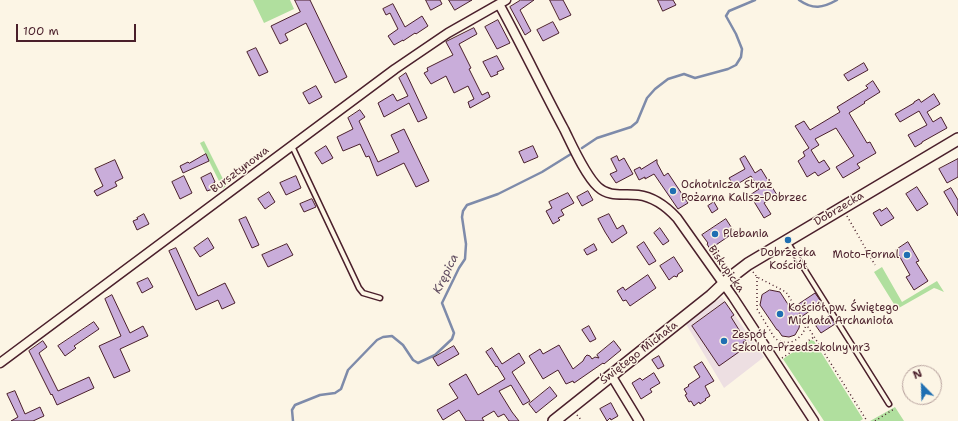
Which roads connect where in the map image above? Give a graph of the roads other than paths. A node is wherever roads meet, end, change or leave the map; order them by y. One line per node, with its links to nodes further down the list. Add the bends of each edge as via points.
1 (503, 2): 3 (street, Bursztynowa, via 429,45); 5 (street, Biskupicka, via 575,151 596,186 607,193 648,197 664,205 677,218)
2 (958, 139): 4 (street, Dobrzecka)
3 (291, 146): 6 (lane, via 359,288 363,293); 7 (street, Bursztynowa)
4 (786, 240): 5 (street, Dobrzecka, via 748,264); 9 (lane)
5 (724, 284): 8 (street, Świętego Michała); 12 (street, Biskupicka)
6 (380, 298)
7 (0, 363)
8 (611, 375): 10 (street, Świętego Michała); 11 (street)
9 (889, 404)
10 (554, 421)
11 (639, 421)
12 (814, 421)

